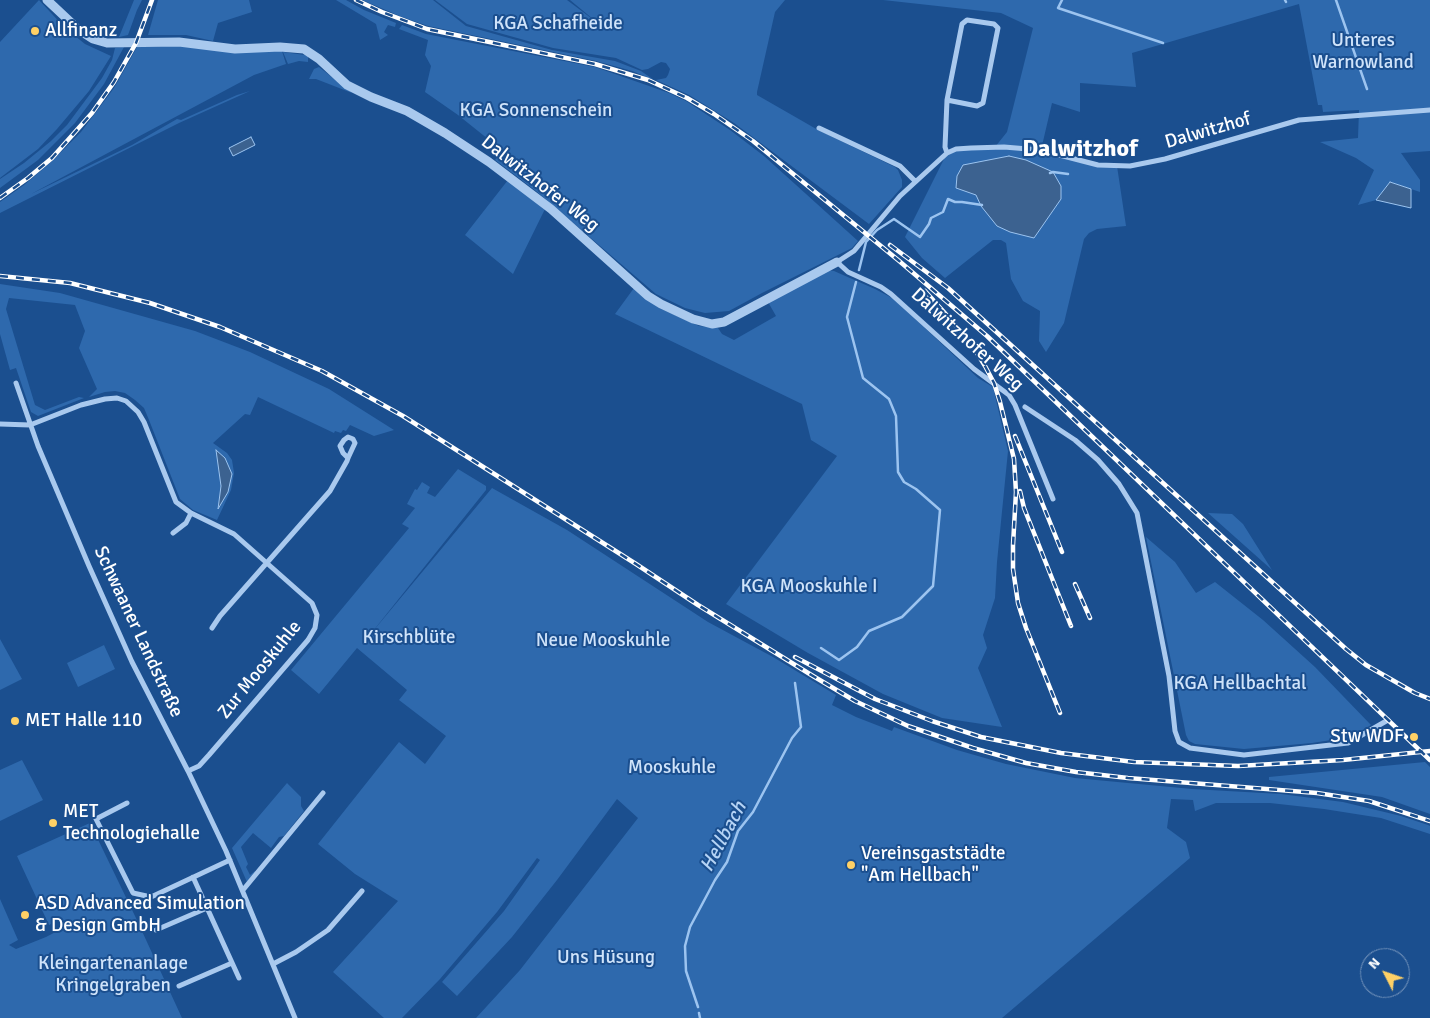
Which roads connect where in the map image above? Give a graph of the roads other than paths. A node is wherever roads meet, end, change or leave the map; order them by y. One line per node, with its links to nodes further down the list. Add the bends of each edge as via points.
1 (47, 0): 7 (street, Dalwitzhofer Weg, via 86,35 107,43 179,42 235,49 304,49 347,85 406,111 489,162 551,208 648,296 702,322 724,322)
2 (948, 100): 2 (street, via 977,106 983,104 998,28 994,24 967,20 962,24); 5 (street)
3 (1430, 110): 5 (street, Dalwitzhof, via 1299,120 1130,166 1098,165 1040,150 971,148)
4 (819, 128): 6 (street, via 900,166)
5 (946, 153): 6 (street)
6 (915, 181): 7 (street, Dalwitzhofer Weg, via 862,243)
7 (837, 262): 13 (street, Dalwitzhofer Weg, via 848,272 891,294 974,369 1009,395)
8 (16, 383): 11 (street, Schwaaner Landstraße)
9 (1025, 407): 18 (street, via 1075,440 1098,460 1138,513 1179,742 1190,748 1244,754 1348,743)
10 (0, 424): 11 (street)
11 (30, 425): 14 (street, Zur Mooskuhle, via 98,400 117,398 126,402 144,422 173,497); 19 (street, Schwaaner Landstraße, via 127,651)
12 (348, 458): 16 (street, via 330,491)
13 (1053, 499)
14 (191, 513): 15 (street, via 186,523); 16 (street, Zur Mooskuhle, via 229,531)
15 (173, 533)
16 (267, 562): 17 (street); 19 (street, Zur Mooskuhle, via 312,603 317,614 315,628 209,755 199,766)
17 (212, 628)
18 (1388, 720)
19 (188, 771): 22 (street, Schwaaner Landstraße)
20 (323, 793): 24 (street)
21 (127, 803): 23 (street, via 96,819 133,893 151,897)
22 (230, 860): 23 (street); 24 (street, Schwaaner Landstraße)
23 (193, 877): 26 (street)
24 (243, 890): 29 (street, Schwaaner Landstraße)
25 (362, 891): 29 (street, via 328,930)
26 (207, 908): 27 (street); 28 (street)
27 (156, 930)
28 (232, 962): 30 (street); 31 (street)
29 (273, 964): 32 (street, Schwaaner Landstraße)
30 (239, 978)
31 (179, 986)
32 (295, 1018)

